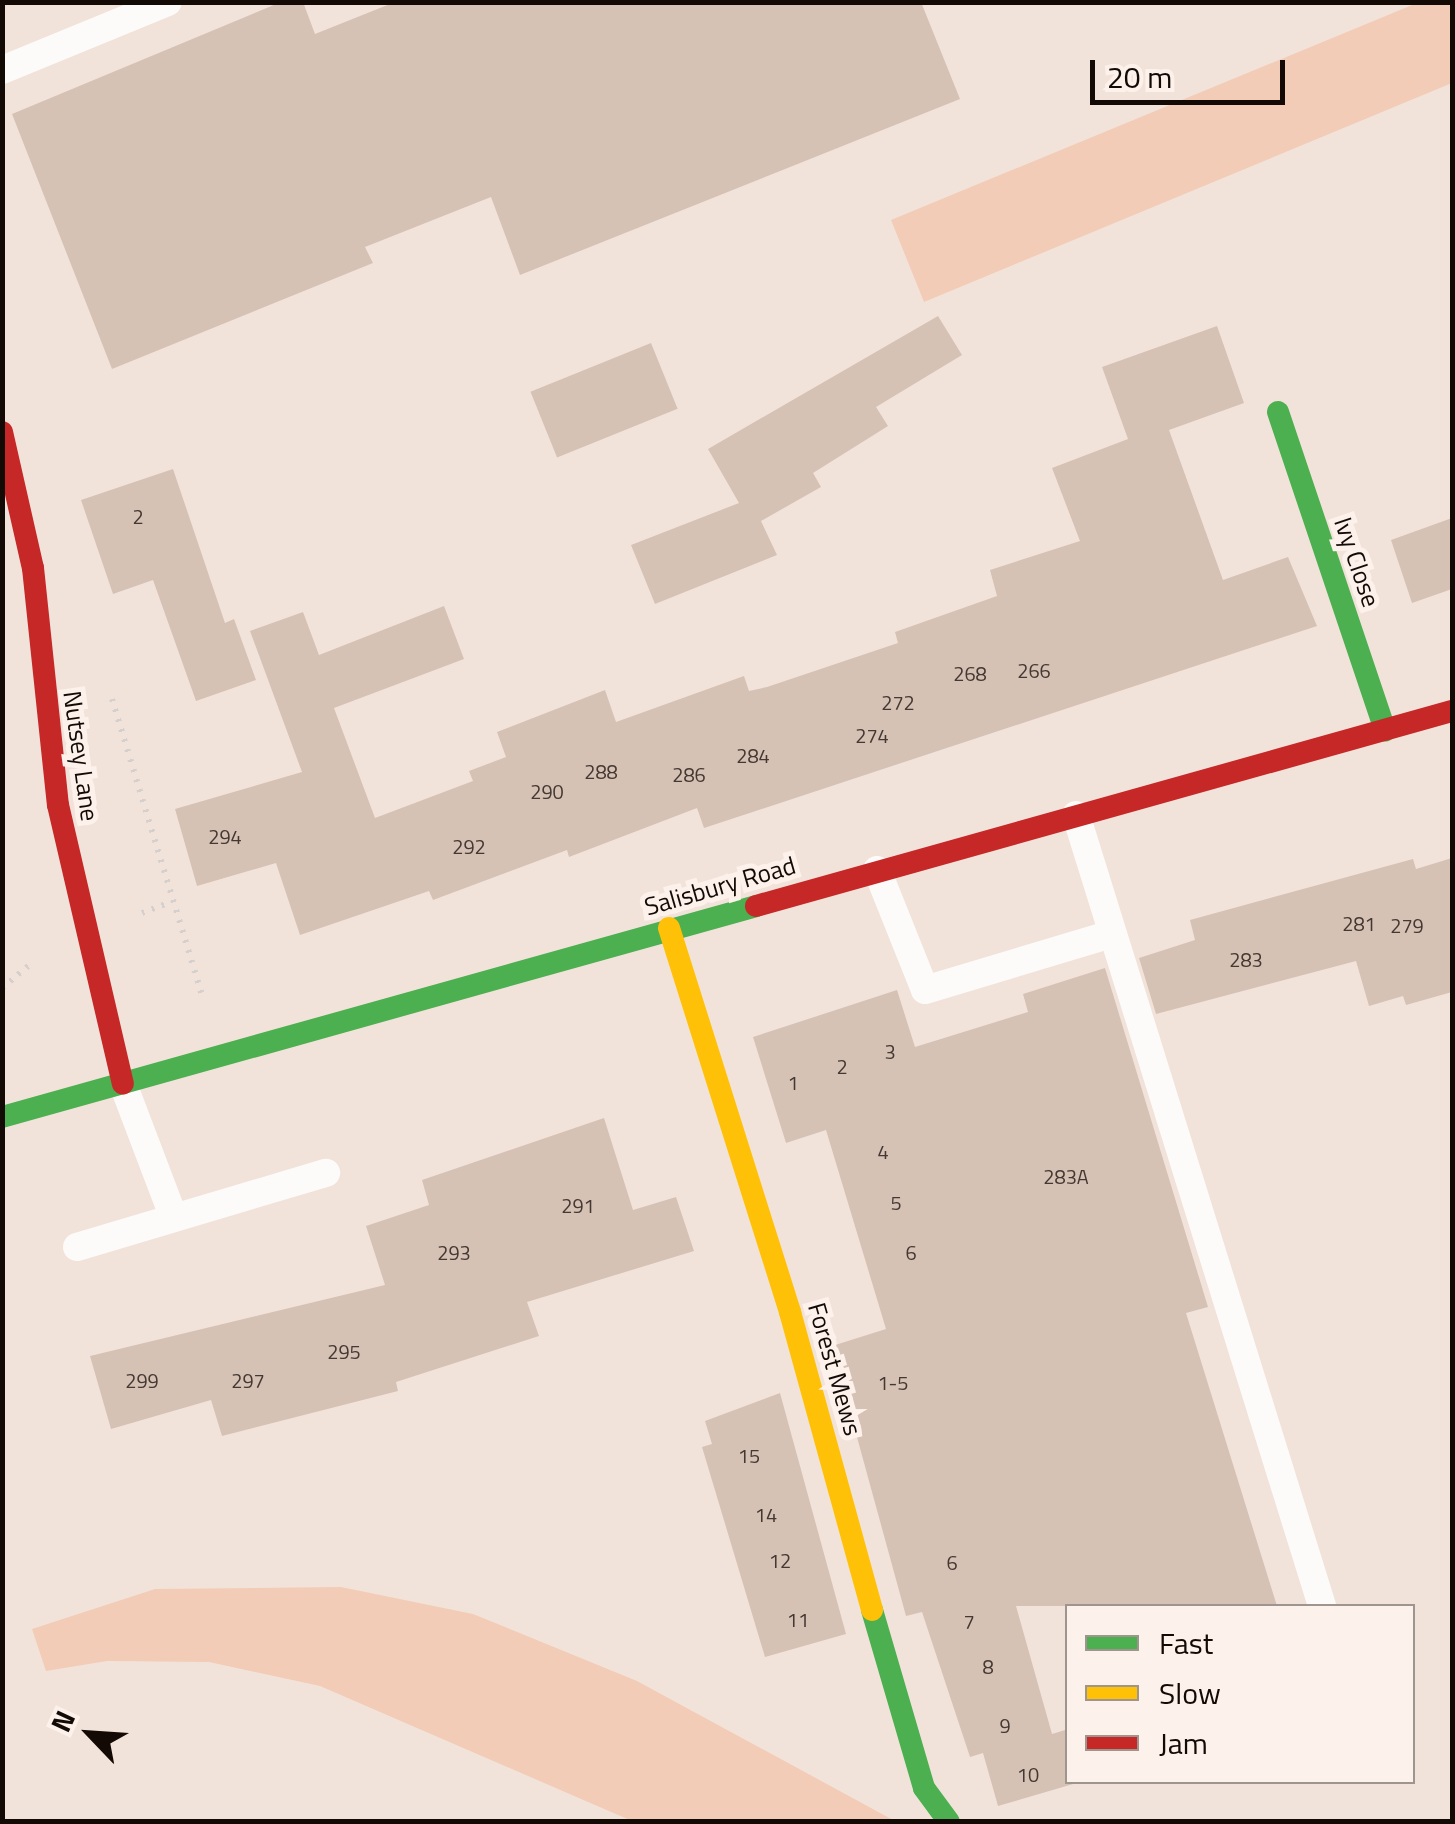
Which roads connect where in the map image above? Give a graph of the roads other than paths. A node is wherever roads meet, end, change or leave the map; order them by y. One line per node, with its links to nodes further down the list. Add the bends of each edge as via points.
1 (168, 2): 2 (lane)
2 (2, 70)
3 (1278, 412): 6 (street, Ivy Close)
4 (2, 432): 11 (street, Nutsey Lane, via 33,568 58,804)
5 (1452, 711): 6 (street, Salisbury Road)
6 (1385, 730): 7 (street, Salisbury Road)
7 (1076, 815): 8 (street, Salisbury Road); 10 (lane)
8 (877, 870): 9 (street, Salisbury Road); 10 (lane, via 925,990)
9 (669, 928): 11 (street, Salisbury Road); 17 (street, Forest Mews, via 790,1312 906,1734 924,1788)
10 (1112, 934): 16 (lane)
11 (123, 1084): 12 (street, Salisbury Road); 14 (lane)
12 (2, 1117)
13 (326, 1173): 14 (lane)
14 (174, 1218): 15 (lane)
15 (77, 1247)
16 (1321, 1604)
17 (949, 1822)

